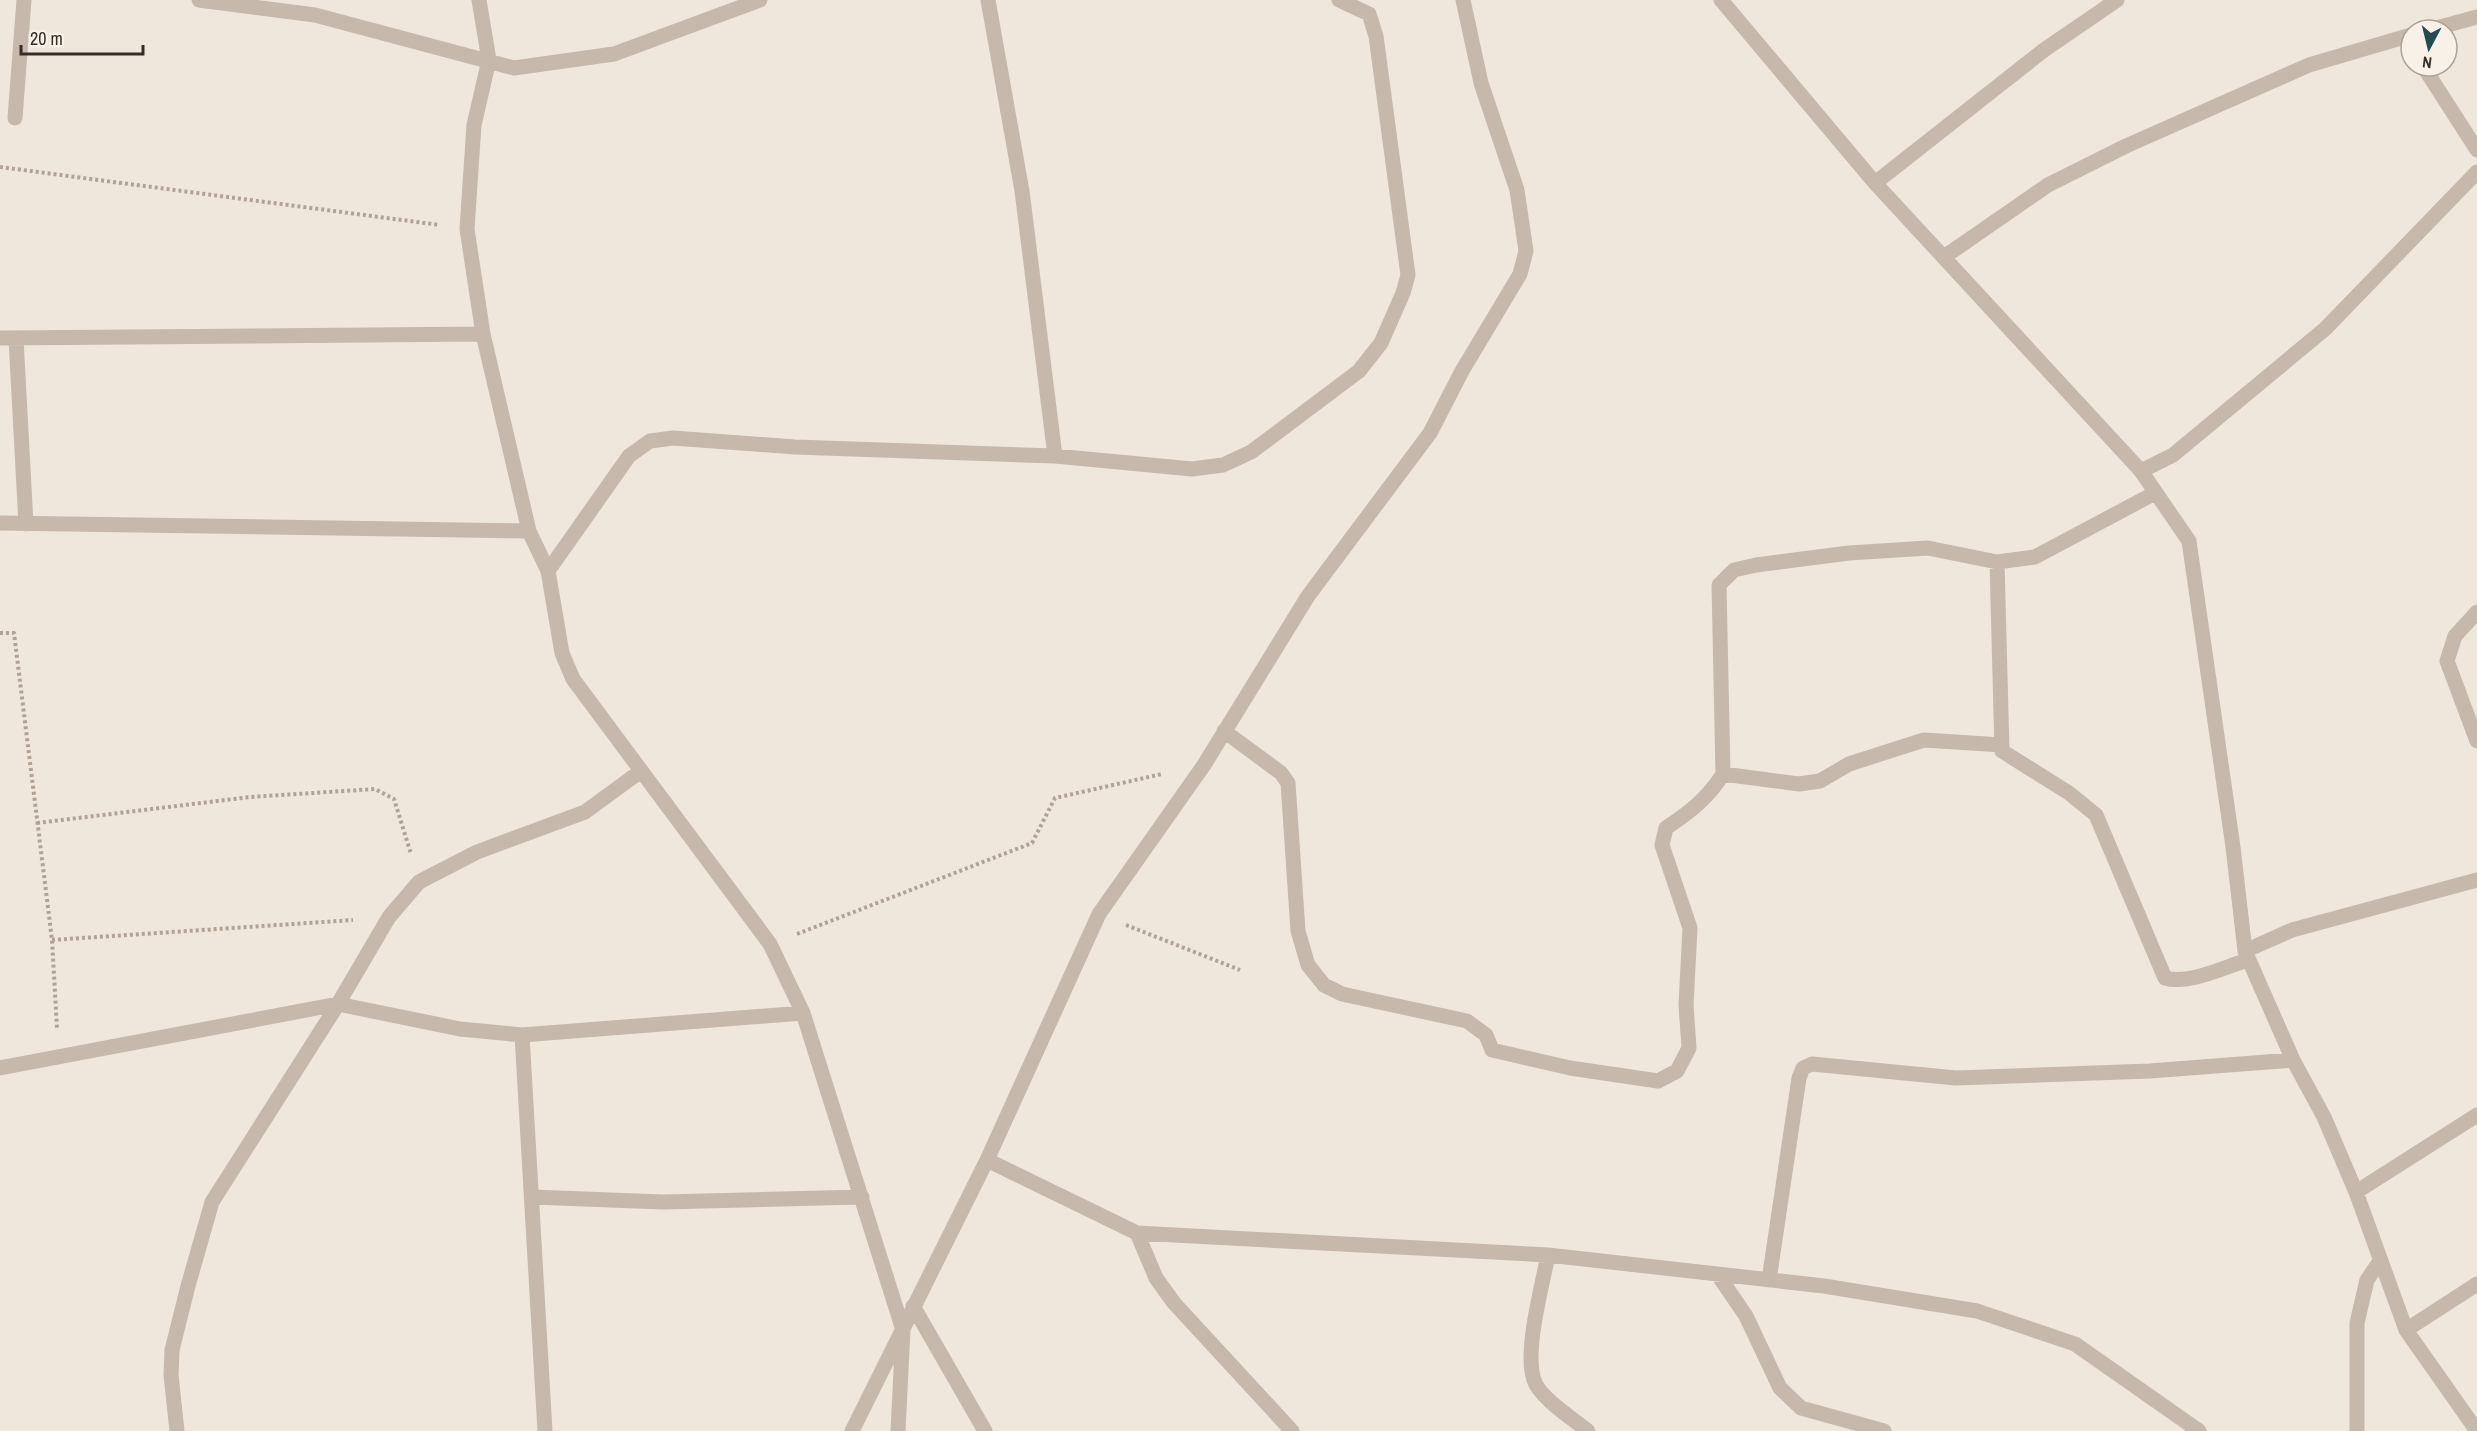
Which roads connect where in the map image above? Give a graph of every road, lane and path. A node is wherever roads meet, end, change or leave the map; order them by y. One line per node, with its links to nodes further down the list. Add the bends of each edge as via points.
1 (24, 0): 15 (street)
2 (199, 0): 13 (street, via 315,15)
3 (479, 0): 13 (street)
4 (760, 0): 13 (street, via 614,54 514,68)
5 (988, 0): 25 (street, via 1022,191)
6 (1339, 0): 25 (street, via 1369,14 1376,36 1406,253 1403,293 1381,343 1359,371 1251,452 1223,465 1192,470)
7 (1463, 0): 35 (street, via 1481,83 1517,190 1526,251 1521,274 1430,432 1308,596)
8 (1721, 0): 19 (street)
9 (2117, 0): 19 (street, via 2044,50)
10 (2477, 17): 11 (street)
11 (2459, 22)
12 (2399, 42): 21 (street, via 2309,65 2126,146 2048,185)
13 (489, 60): 20 (street, via 474,125)
14 (2431, 78): 16 (street)
15 (15, 118)
16 (2477, 150)
17 (0, 167): 20 (path)
18 (2477, 172): 26 (street, via 2325,329 2173,455)
19 (1875, 183): 21 (street)
20 (467, 229): 22 (street)
21 (1944, 256): 26 (street)
22 (483, 334): 24 (street); 30 (street)
23 (0, 338): 24 (street)
24 (16, 339): 29 (street)
25 (1055, 456): 32 (street, via 795,447 673,438 650,441 629,456)
26 (2141, 471): 27 (street)
27 (2155, 493): 31 (street, via 2035,558); 48 (street, via 2189,540)
28 (0, 523): 29 (street)
29 (26, 524): 30 (street)
30 (529, 531): 32 (street)
31 (1997, 562): 37 (street); 40 (street, via 1928,548 1837,555 1734,570 1719,585)
32 (548, 571): 39 (street, via 562,653 573,679)
33 (2477, 612): 36 (street, via 2455,636 2447,661)
34 (0, 633): 41 (path, via 14,633)
35 (1224, 731): 38 (street); 40 (street, via 1281,773 1288,783 1298,931 1308,965 1324,985 1342,994 1467,1021 1486,1035 1492,1050 1570,1068 1658,1081 1677,1071 1689,1048 1686,1005 1690,928 1662,844 1666,828 1694,810)
36 (2477, 741)
37 (2002, 745): 40 (street, via 1924,740 1849,764 1820,781 1799,784); 48 (street, via 2008,756 2069,793 2096,815 2165,978 2191,979)
38 (1204, 765): 44 (street); 47 (path, via 1054,798 1032,843)
39 (641, 771): 43 (street, via 585,812 477,852); 47 (street)
40 (1723, 774)
41 (37, 823): 43 (path, via 250,797 375,789 394,799); 46 (path)
42 (2477, 880): 48 (street, via 2292,930)
43 (419, 882): 45 (street)
44 (1100, 914): 49 (path); 57 (street)
45 (390, 917): 46 (path); 50 (street)
46 (51, 940): 53 (path)
47 (770, 944): 51 (street)
48 (2246, 955): 54 (street)
49 (1240, 970)
50 (338, 1004): 52 (street, via 460,1029); 53 (street); 70 (street, via 212,1202 172,1350)
51 (803, 1013): 52 (street); 60 (street)
52 (522, 1035): 59 (street)
53 (61, 1055): 55 (street)
54 (2293, 1060): 58 (street, via 2324,1117); 65 (street, via 2150,1071 1956,1078 1812,1064 1803,1068 1799,1078)
55 (0, 1068)
56 (2477, 1115): 58 (street)
57 (987, 1160): 61 (street); 67 (street)
58 (2356, 1192): 63 (street)
59 (532, 1197): 60 (street, via 663,1202); 71 (street)
60 (862, 1197): 68 (street)
61 (1137, 1233): 62 (street); 75 (street, via 1156,1278 1174,1303)
62 (1548, 1255): 64 (street); 76 (street, via 1531,1353 1534,1381 1549,1399)
63 (2380, 1261): 69 (street); 79 (street, via 2367,1280 2357,1323)
64 (1718, 1275): 65 (street); 77 (street, via 1746,1316 1780,1388 1801,1408)
65 (1769, 1280): 78 (street, via 1977,1311 2075,1344)
66 (2477, 1284): 69 (street)
67 (913, 1306): 68 (street); 74 (street)
68 (903, 1330): 72 (street); 73 (street)
69 (2406, 1330): 80 (street)
70 (177, 1431)
71 (545, 1431)
72 (852, 1431)
73 (898, 1431)
74 (986, 1431)
75 (1292, 1431)
76 (1588, 1431)
77 (1884, 1431)
78 (2199, 1431)
79 (2357, 1431)
80 (2477, 1431)

